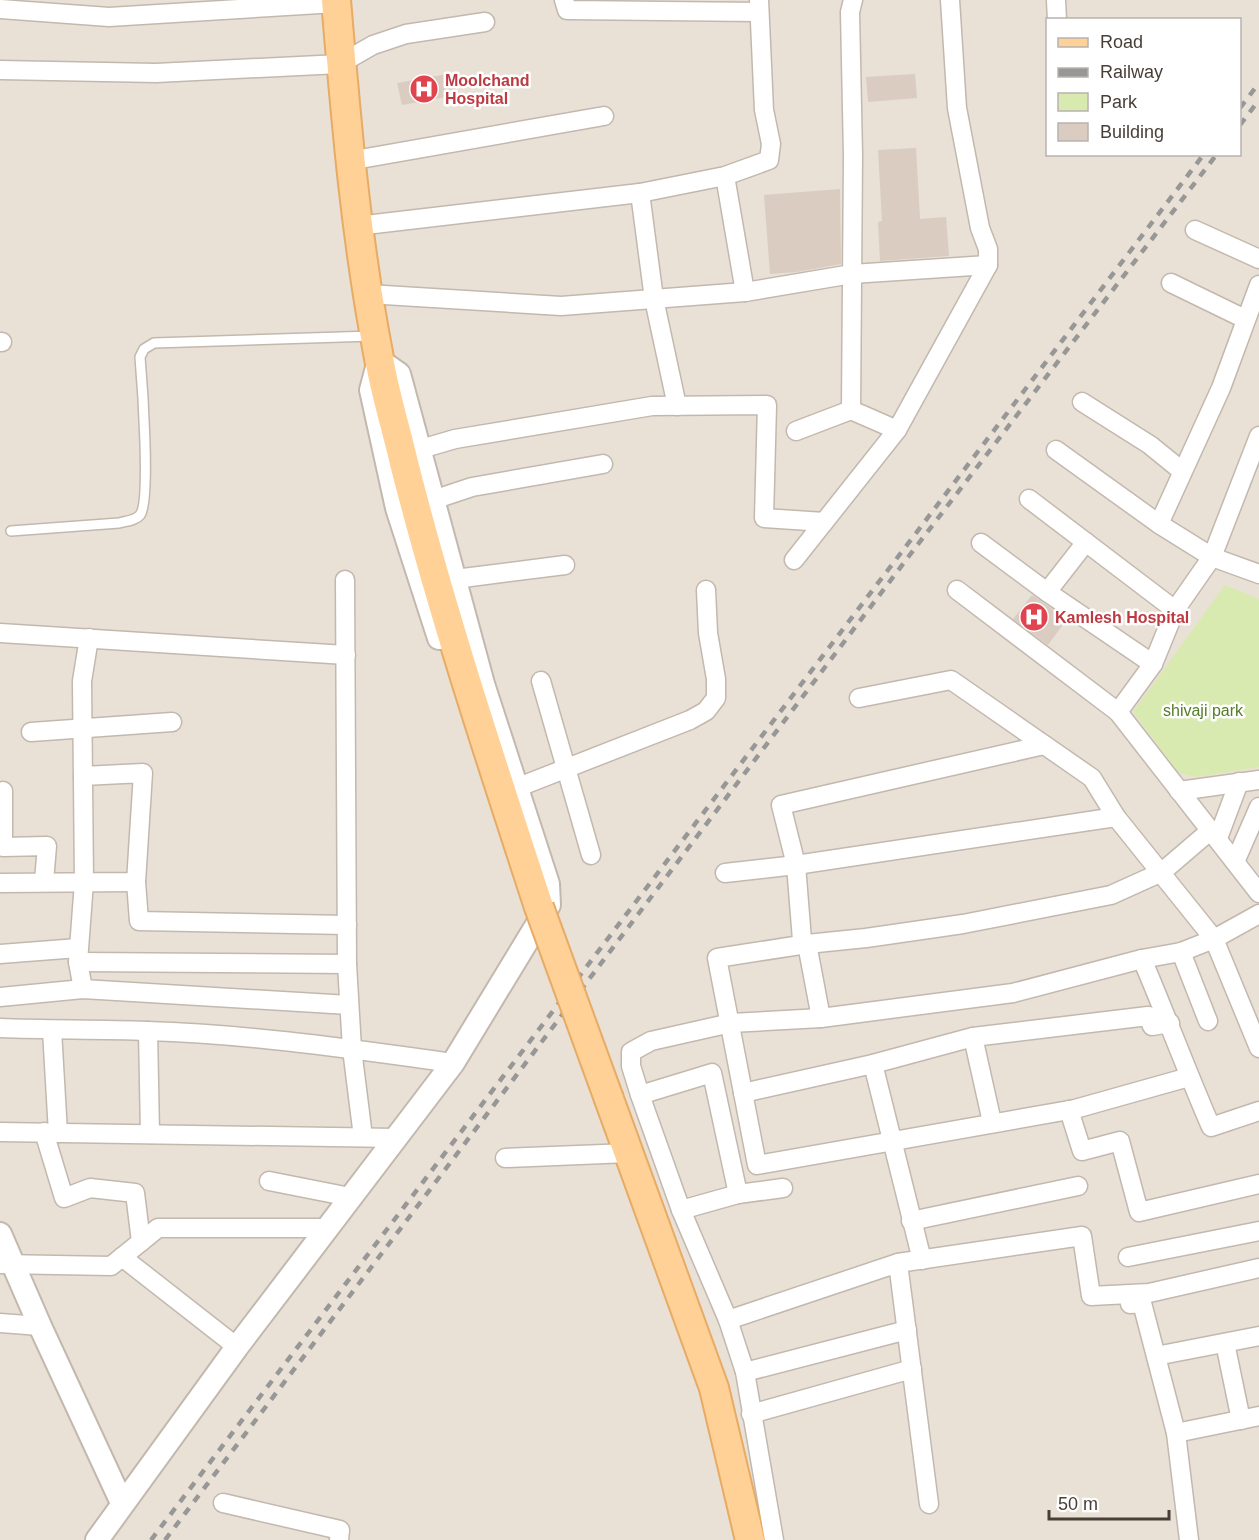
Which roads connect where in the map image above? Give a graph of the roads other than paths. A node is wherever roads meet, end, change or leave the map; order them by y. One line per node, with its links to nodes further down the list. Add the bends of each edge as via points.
1 (564, 0): 6 (street, via 567,10)
2 (853, 0): 21 (street)
3 (950, 0): 20 (street, via 957,108 988,249)
4 (1056, 0): 9 (street)
5 (336, 1): 8 (street); 11 (main road)
6 (758, 6): 15 (street, via 764,110 771,144 769,160)
7 (0, 9): 8 (street)
8 (109, 9)
9 (1057, 18)
10 (485, 22): 11 (street, via 406,34 373,45)
11 (340, 64): 12 (street, via 156,73); 14 (main road)
12 (0, 70)
13 (604, 116): 14 (street)
14 (349, 161): 17 (main road)
15 (725, 176): 16 (street); 24 (street)
16 (640, 193): 17 (street); 26 (street)
17 (357, 226): 25 (main road)
18 (1195, 230): 19 (street)
19 (1259, 259)
20 (988, 265): 21 (street); 33 (street)
21 (852, 274): 24 (street); 31 (street)
22 (1171, 283): 27 (street)
23 (1259, 285): 27 (street)
24 (745, 292): 26 (street)
25 (368, 294): 26 (street, via 561,306); 28 (main road)
26 (654, 299): 30 (street)
27 (1245, 319): 38 (street, via 1221,388)
28 (377, 348): 35 (street, via 399,374); 43 (lane, via 168,342 144,349 140,357 145,482 141,514 119,523); 87 (main road, via 439,593)
29 (1082, 402): 38 (street, via 1150,445)
30 (676, 406): 35 (street, via 652,406); 41 (street, via 767,405 764,518)
31 (851, 410): 32 (street); 33 (street)
32 (796, 430)
33 (897, 430): 41 (street)
34 (1259, 436): 46 (street)
35 (420, 449): 40 (street)
36 (1056, 450): 42 (street)
37 (603, 464): 40 (street, via 472,487)
38 (1182, 471): 42 (street)
39 (1029, 499): 44 (street)
40 (433, 500): 50 (street)
41 (825, 522): 47 (street)
42 (1159, 524): 46 (street)
43 (12, 531)
44 (1086, 542): 54 (street); 55 (street)
45 (981, 543): 54 (street)
46 (1212, 557): 49 (street); 55 (street)
47 (794, 560)
48 (565, 565): 50 (street)
49 (1259, 574)
50 (455, 579): 71 (street)
51 (345, 580): 58 (street)
52 (706, 590): 67 (street, via 708,633 717,679 716,698 706,711)
53 (957, 590): 62 (street)
54 (1047, 592): 59 (street)
55 (1175, 610): 59 (street)
56 (0, 633): 57 (street)
57 (89, 638): 58 (street); 64 (street, via 82,681)
58 (345, 656): 89 (street)
59 (1153, 664): 62 (street)
60 (542, 681): 67 (street)
61 (860, 698): 66 (street, via 951,680)
62 (1118, 712): 73 (street)
63 (172, 722): 64 (street)
64 (82, 729): 65 (street); 68 (street)
65 (31, 732)
66 (1044, 745): 75 (street, via 1092,777); 79 (street, via 781,806)
67 (565, 770): 71 (street); 77 (street)
68 (83, 776): 83 (street); 84 (street, via 143,773)
69 (1259, 780): 70 (street)
70 (1239, 782): 73 (street); 76 (street)
71 (516, 788): 87 (street, via 548,884 549,905)
72 (3, 791): 82 (street, via 3,847 47,846)
73 (1179, 791): 76 (street)
74 (1259, 807): 78 (street)
75 (1116, 818): 79 (street); 80 (street)
76 (1214, 834): 78 (street); 80 (street)
77 (591, 855)
78 (1235, 862): 86 (street)
79 (796, 865): 81 (street); 91 (street, via 802,940)
80 (1162, 872): 90 (street); 91 (street, via 1111,895 1088,900 963,924)
81 (725, 873)
82 (44, 881): 83 (street); 85 (street)
83 (84, 882): 84 (street); 94 (street)
84 (136, 882): 89 (street, via 138,921)
85 (0, 883)
86 (1259, 893)
87 (539, 913): 110 (street); 124 (main road, bridge)
88 (1259, 914): 90 (street)
89 (346, 926): 96 (street)
90 (1214, 939): 92 (street); 108 (street)
91 (807, 944): 100 (street); 102 (street, via 717,958)
92 (1181, 951): 95 (street); 101 (street)
93 (0, 954): 94 (street)
94 (78, 955): 96 (street); 97 (street)
95 (1142, 959): 100 (street, via 1013,993); 103 (street)
96 (347, 964): 99 (street)
97 (83, 989): 98 (street); 99 (street)
98 (0, 997)
99 (349, 1005): 109 (street)
100 (821, 1018): 102 (street)
101 (1208, 1021)
102 (731, 1023): 113 (street); 114 (street, via 651,1041 632,1052 631,1065)
103 (1170, 1023): 107 (street, via 1152,1026 1148,1016); 112 (street)
104 (0, 1028): 105 (street)
105 (52, 1030): 106 (street); 119 (street)
106 (148, 1031): 109 (street); 120 (street)
107 (973, 1037): 111 (street); 117 (street)
108 (1259, 1048)
109 (352, 1049): 110 (street); 121 (street)
110 (453, 1063): 122 (street)
111 (873, 1064): 113 (street); 123 (street)
112 (1189, 1077): 115 (street); 116 (street, via 1211,1127)
113 (743, 1093): 123 (street, via 757,1165)
114 (640, 1095): 130 (street, via 712,1073); 132 (street)
115 (1069, 1110): 117 (street); 127 (street, via 1082,1151 1120,1141 1139,1212)
116 (1259, 1111)
117 (992, 1122): 123 (street)
118 (0, 1132): 119 (street)
119 (51, 1132): 120 (street); 137 (street, via 64,1198 90,1188 135,1193)
120 (150, 1134): 121 (street)
121 (363, 1137): 122 (street)
122 (395, 1138): 131 (street)
123 (892, 1140): 133 (street)
124 (629, 1153): 125 (street); 164 (main road, via 714,1388)
125 (505, 1158)
126 (269, 1181): 131 (street)
127 (1259, 1184)
128 (1078, 1186): 133 (street)
129 (783, 1188): 130 (street)
130 (738, 1194): 132 (street)
131 (350, 1197): 134 (street)
132 (681, 1210): 145 (street)
133 (911, 1221): 140 (street)
134 (326, 1228): 137 (street, via 158,1228); 151 (street)
135 (1259, 1231): 139 (street)
136 (0, 1234): 142 (street)
137 (141, 1242): 138 (street)
138 (122, 1257): 142 (street, via 111,1266); 151 (street)
139 (1128, 1257)
140 (922, 1260): 141 (street); 144 (street, via 1082,1236 1091,1296)
141 (898, 1263): 145 (street); 148 (street)
142 (7, 1264): 147 (street)
143 (1259, 1268): 144 (street)
144 (1129, 1294): 152 (street, via 1130,1304 1142,1303)
145 (728, 1320): 154 (street)
146 (0, 1323): 147 (street)
147 (40, 1326): 159 (street)
148 (907, 1330): 153 (street); 154 (street)
149 (1259, 1336): 150 (street)
150 (1225, 1343): 152 (street); 157 (street)
151 (237, 1347): 159 (street)
152 (1156, 1356): 158 (street)
153 (912, 1369): 155 (street); 161 (street)
154 (745, 1372): 155 (street)
155 (751, 1414): 165 (street)
156 (1259, 1416): 157 (street)
157 (1241, 1420): 158 (street)
158 (1176, 1433): 166 (street)
159 (123, 1503): 162 (street)
160 (223, 1503): 163 (street, via 340,1530)
161 (929, 1504)
162 (97, 1540)
163 (339, 1540)
164 (750, 1540)
165 (774, 1540)
166 (1189, 1540)

